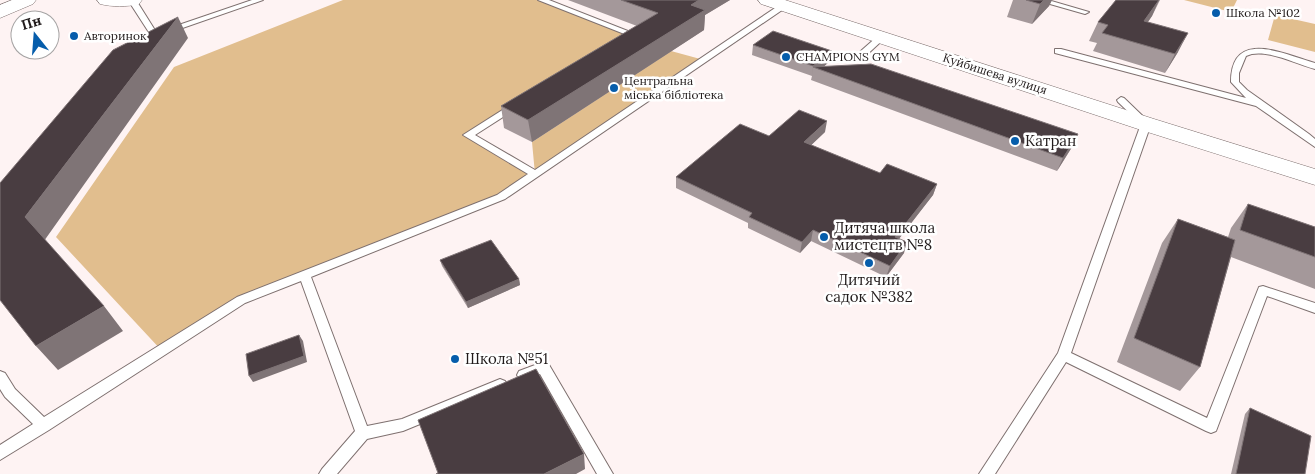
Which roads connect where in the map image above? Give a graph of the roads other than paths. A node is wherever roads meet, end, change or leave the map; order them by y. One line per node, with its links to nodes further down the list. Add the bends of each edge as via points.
1 (34, 0): 9 (main road)
2 (106, 0): 3 (main road)
3 (132, 0): 11 (lane)
4 (259, 0): 11 (lane)
5 (542, 0): 14 (lane, via 634,34)
6 (817, 0): 18 (main road, Куйбишева вулиця)
7 (1040, 0): 10 (lane)
8 (776, 3): 12 (main road, Куйбишева вулиця); 26 (lane)
9 (12, 7)
10 (1085, 12)
11 (154, 35): 13 (lane)
12 (882, 37): 16 (lane); 19 (main road, Куйбишева вулиця)
13 (137, 44)
14 (617, 44)
15 (1058, 51): 22 (lane)
16 (857, 59)
17 (1315, 66): 22 (lane, via 1260,51 1245,53 1235,82 1244,95)
18 (1068, 79)
19 (1088, 95): 21 (main road, Куйбишева вулиця); 23 (main road, Куйбишева вулиця)
20 (527, 99): 26 (lane, via 468,135)
21 (1120, 100): 23 (lane); 25 (main road, Куйбишева вулиця)
22 (1258, 104): 24 (lane, via 1281,117)
23 (1146, 124): 25 (main road, Куйбишева вулиця); 30 (lane)
24 (1315, 144)
25 (1223, 147): 27 (main road, Куйбишева вулиця)
26 (535, 174): 28 (lane, via 501,197)
27 (1315, 177)
28 (304, 274): 32 (lane, via 242,300); 33 (lane)
29 (1315, 308): 30 (lane, via 1263,290 1211,427)
30 (1064, 355): 37 (lane)
31 (0, 377): 32 (lane, via 10,393)
32 (44, 426): 34 (lane)
33 (363, 433): 35 (lane); 36 (lane, via 404,425 543,367)
34 (0, 453)
35 (327, 474)
36 (605, 474)
37 (988, 474)

